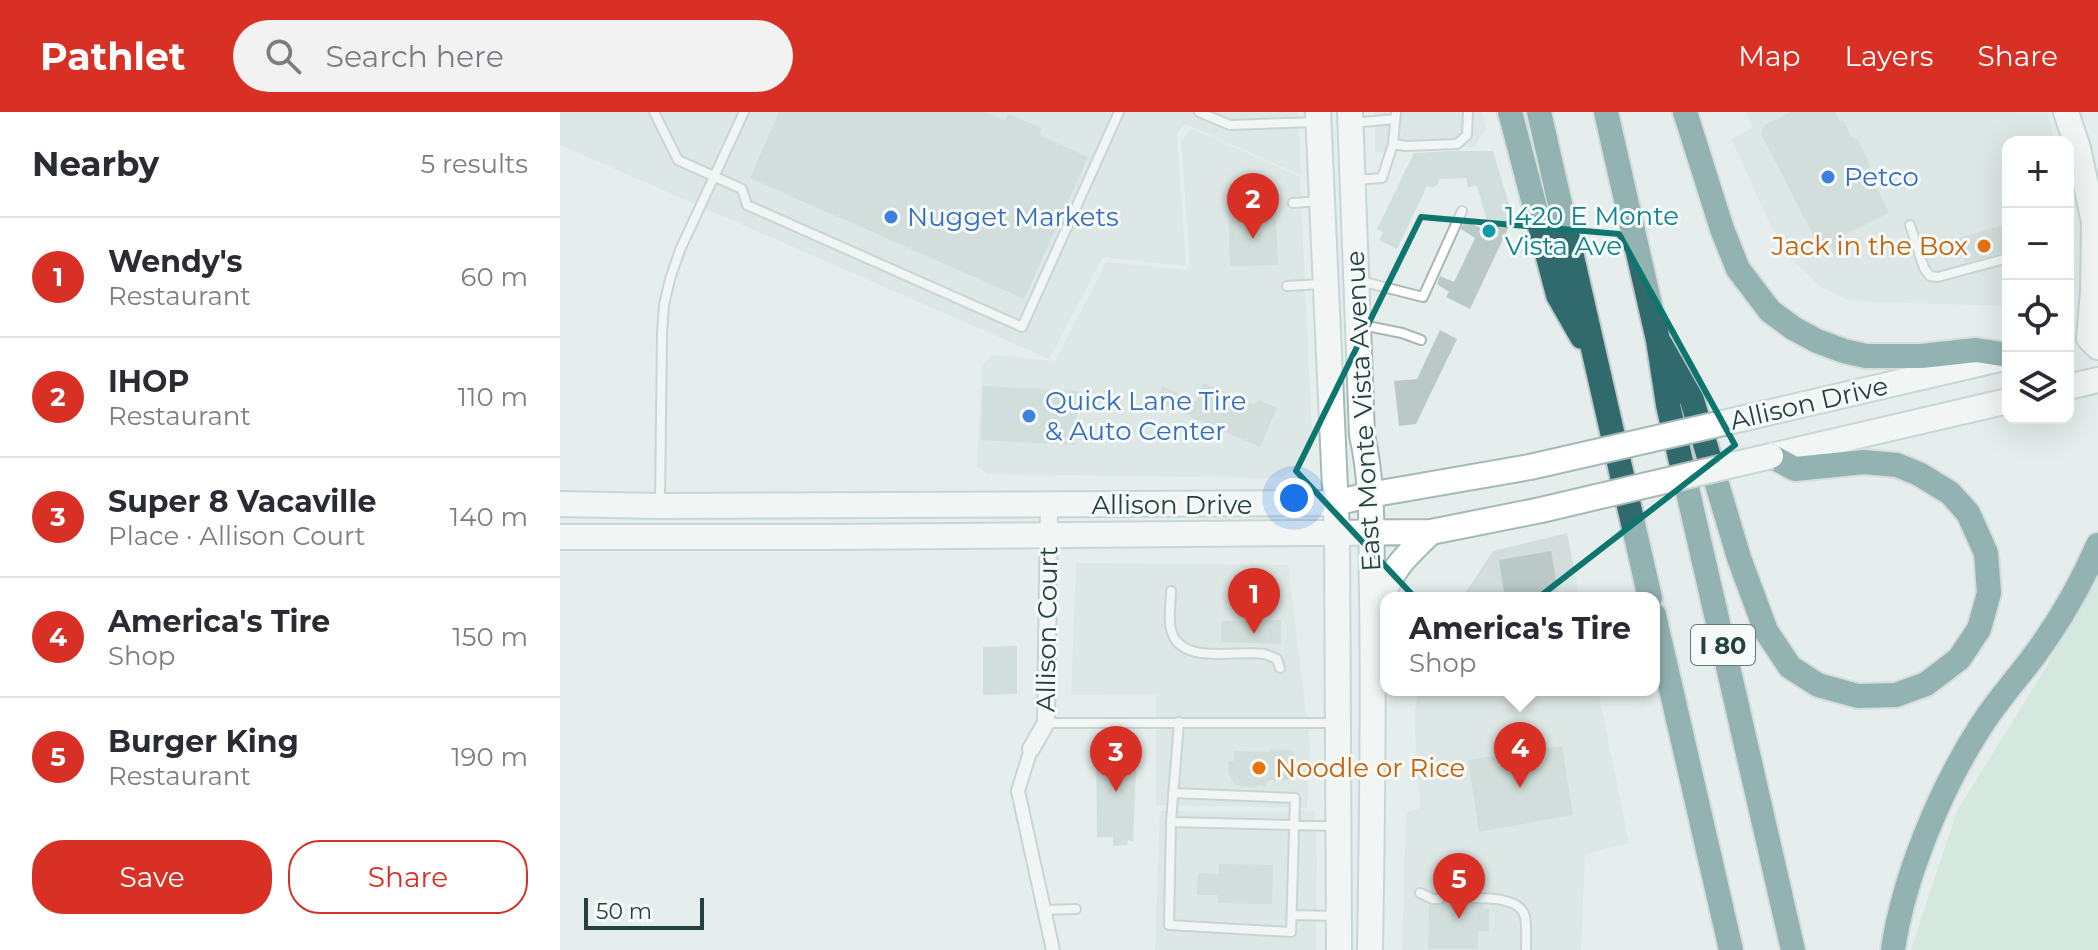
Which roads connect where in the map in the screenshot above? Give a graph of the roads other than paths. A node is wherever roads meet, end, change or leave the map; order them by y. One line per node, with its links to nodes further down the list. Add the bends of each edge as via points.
1 (654, 112): 14 (lane, via 678,160)
2 (744, 112): 14 (lane)
3 (1119, 112): 14 (lane, via 1022,327 747,205 742,189)
4 (1199, 112): 11 (lane, via 1230,125)
5 (1468, 112): 13 (lane, via 1467,135 1457,144)
6 (1510, 112): 31 (highway, via 1558,295)
7 (1539, 112): 31 (highway)
8 (1606, 112): 27 (highway, I 80)
9 (1685, 112): 29 (highway, via 1738,269 1770,311 1817,341 1866,356 1976,350)
10 (2066, 112): 28 (main road, via 2094,222)
11 (1334, 116): 12 (lane); 15 (main road, East Monte Vista Avenue); 16 (main road, East Monte Vista Avenue); 20 (main road, via 1327,124 1338,145 1340,197)
12 (1396, 116): 13 (lane)
13 (1393, 144): 15 (lane, via 1382,178)
14 (714, 176): 40 (lane, via 680,250 664,305)
15 (1352, 181): 20 (main road, East Monte Vista Avenue)
16 (1322, 201): 17 (lane); 23 (main road, East Monte Vista Avenue)
17 (1293, 203)
18 (1462, 211): 22 (lane, via 1423,297)
19 (1910, 225): 21 (lane, via 1930,276)
20 (1354, 226): 22 (main road, East Monte Vista Avenue)
21 (2002, 260)
22 (1356, 280): 25 (main road, East Monte Vista Avenue)
23 (1326, 284): 24 (lane); 37 (main road, East Monte Vista Avenue)
24 (1287, 286)
25 (1357, 325): 26 (lane); 36 (main road, East Monte Vista Avenue)
26 (1421, 340)
27 (1658, 340): 35 (highway, via 1692,400 1739,558 1766,631 1790,667 1818,685 1858,696 1896,695 1926,684 1959,659 1979,629 1989,593 1986,553 1968,513 1950,493 1897,465 1864,462 1795,469); 74 (highway, I 80, via 1668,405)
28 (2088, 341)
29 (2002, 355)
30 (2002, 357): 36 (main road, Allison Drive, bridge, via 1530,467)
31 (1596, 360): 49 (highway)
32 (2098, 380): 33 (main road)
33 (2074, 386)
34 (2002, 402): 35 (main road, Allison Drive)
35 (1771, 456): 42 (main road, Allison Drive, bridge)
36 (1369, 495): 37 (main road, Allison Drive); 43 (main road, East Monte Vista Avenue)
37 (1335, 503): 39 (main road, Allison Drive); 41 (main road, East Monte Vista Avenue)
38 (560, 504): 40 (main road, Allison Drive)
39 (1049, 505): 40 (main road, Allison Drive); 44 (street, Allison Court)
40 (660, 506)
41 (1337, 532): 43 (main road, Allison Drive); 44 (main road, Allison Drive); 56 (main road, East Monte Vista Avenue)
42 (1431, 532): 43 (main road, Allison Drive); 48 (main road, via 1401,560)
43 (1370, 533): 51 (main road, East Monte Vista Avenue)
44 (1049, 535): 45 (main road, Allison Drive); 55 (street, Allison Court)
45 (560, 537)
46 (2098, 545): 75 (highway, via 2050,633 1979,728 1958,767 1911,876)
47 (1171, 591): 53 (lane, via 1170,626 1180,645 1201,653 1266,654 1277,659)
48 (1383, 592)
49 (1649, 592)
50 (1380, 600): 51 (main road)
51 (1372, 624): 71 (main road, East Monte Vista Avenue)
52 (1660, 641): 73 (highway, I 80)
53 (1280, 668)
54 (1179, 722): 55 (lane); 56 (lane); 58 (lane)
55 (1046, 723): 57 (street, Allison Court)
56 (1339, 723): 61 (main road, East Monte Vista Avenue)
57 (1031, 749): 66 (street, via 1018,791)
58 (1173, 793): 59 (lane); 60 (lane, via 1295,798)
59 (1171, 822): 60 (lane); 67 (lane, via 1169,925 1291,932)
60 (1294, 824): 61 (lane); 67 (lane)
61 (1339, 826): 68 (main road, East Monte Vista Avenue)
62 (1420, 893): 64 (lane)
63 (1453, 898): 72 (lane, via 1516,904 1525,917)
64 (1439, 899)
65 (1076, 909): 66 (lane)
66 (1044, 910): 69 (street)
67 (1292, 915): 68 (lane)
68 (1340, 916): 70 (main road, East Monte Vista Avenue)
69 (1053, 950)
70 (1339, 950)
71 (1370, 950)
72 (1526, 950)
73 (1731, 950)
74 (1793, 950)
75 (1893, 950)

